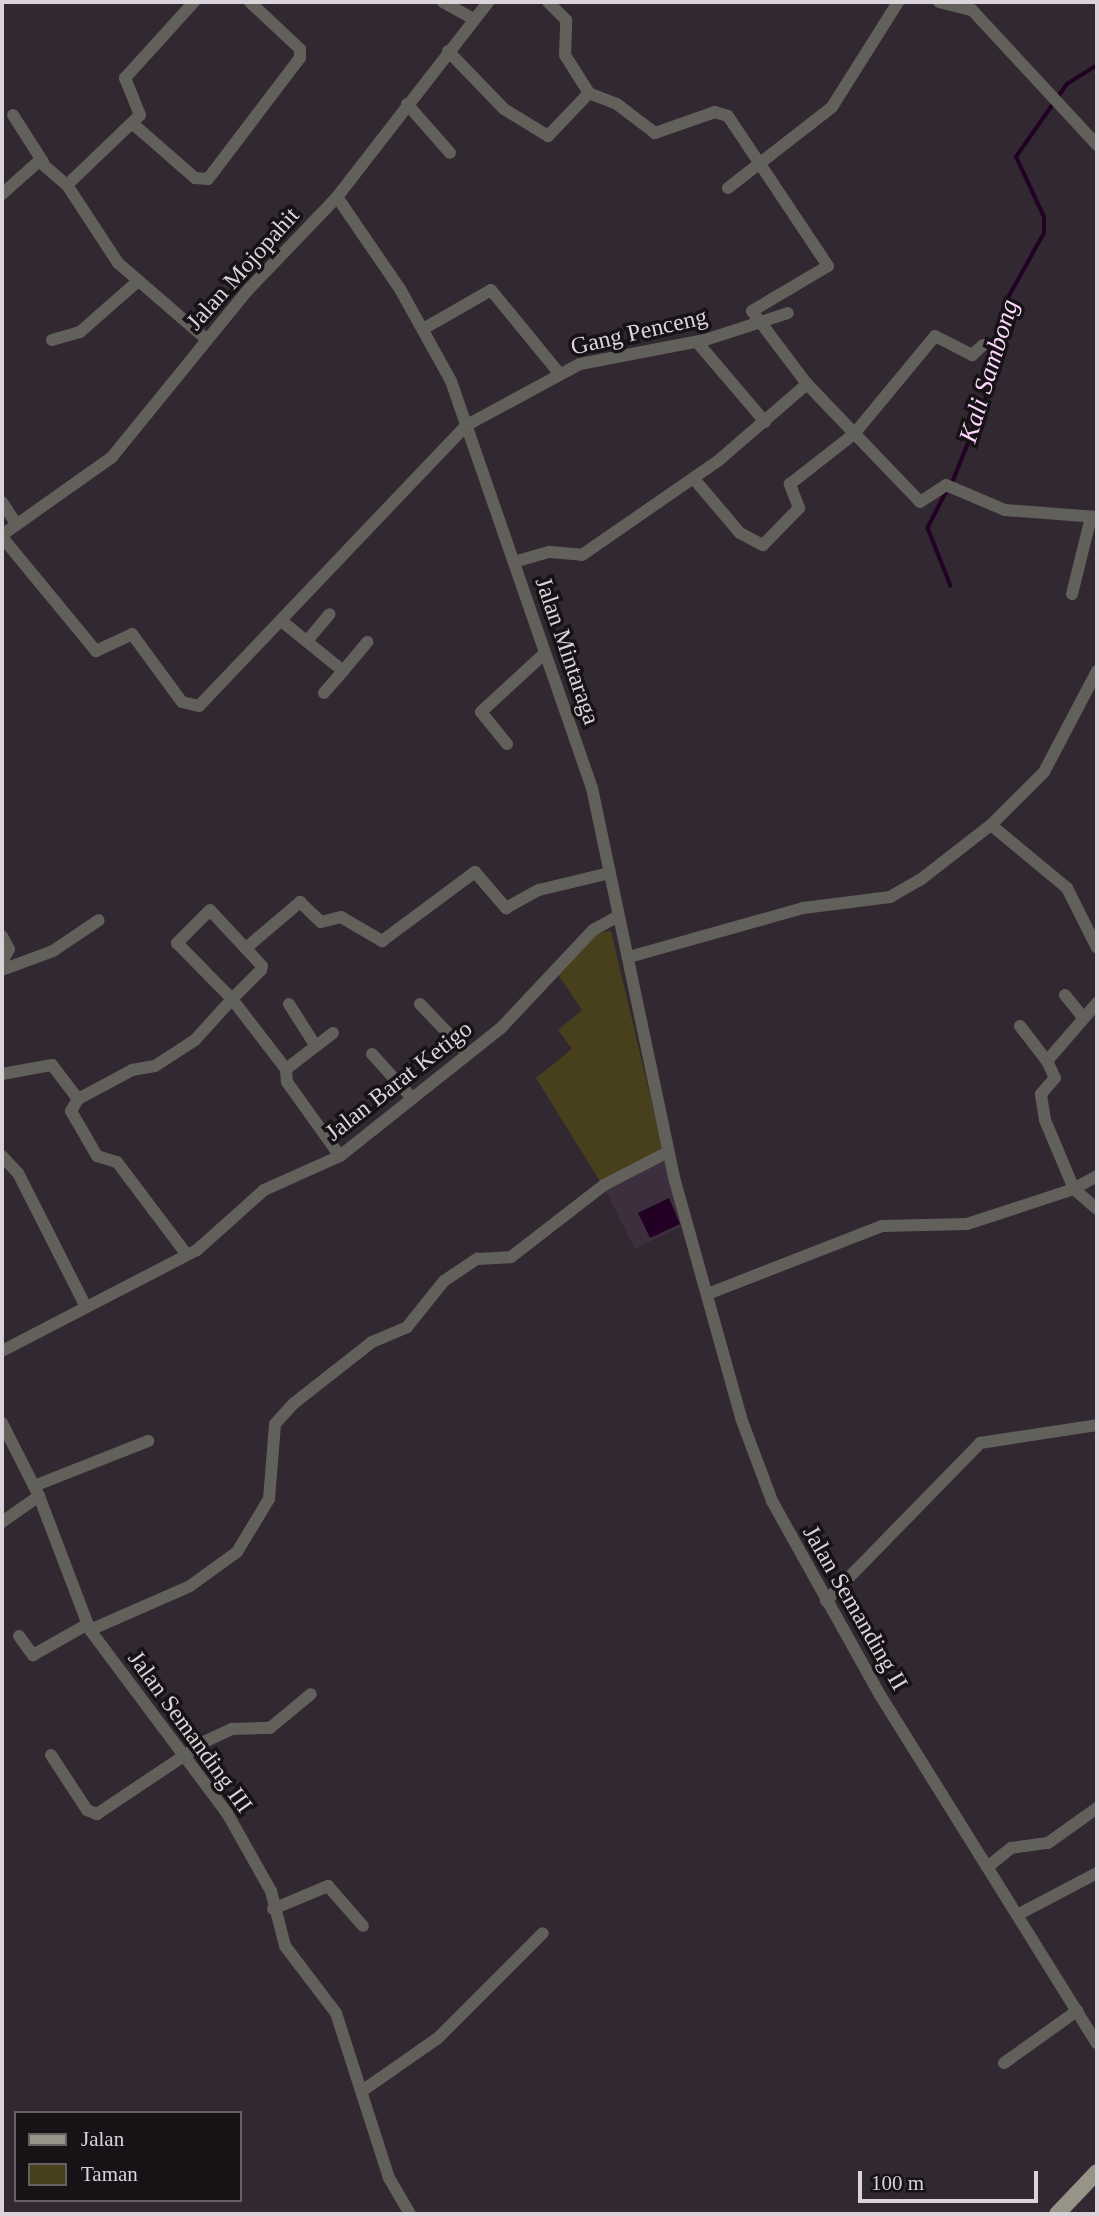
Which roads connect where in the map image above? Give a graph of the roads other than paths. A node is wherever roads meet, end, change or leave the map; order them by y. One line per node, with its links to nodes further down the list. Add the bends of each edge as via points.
1 (194, 2): 14 (street, via 125,78 142,108)
2 (250, 2): 14 (street, via 300,49 300,58 208,179 195,178)
3 (443, 2): 9 (street)
4 (488, 2): 9 (street, Jalan Mojopahit)
5 (548, 2): 11 (street, via 566,20 565,55)
6 (898, 2): 18 (street, via 832,107)
7 (939, 2): 8 (street)
8 (974, 5): 15 (street, via 1047,95)
9 (474, 19): 10 (street, Jalan Mojopahit)
10 (448, 51): 11 (street, via 504,109 548,136); 12 (street, Jalan Mojopahit)
11 (589, 93): 18 (street, via 617,104 655,134 723,113)
12 (407, 104): 16 (street); 22 (street, Jalan Mojopahit)
13 (13, 115): 17 (street)
14 (132, 123): 19 (street)
15 (1097, 145)
16 (450, 153)
17 (43, 162): 19 (street); 21 (street)
18 (760, 163): 20 (street); 31 (street, via 828,266 752,312)
19 (67, 185): 23 (street, via 98,240)
20 (728, 188)
21 (2, 194)
22 (337, 197): 25 (street, Jalan Mintaraga); 26 (street, Jalan Mojopahit)
23 (138, 281): 26 (street); 27 (street, via 80,332)
24 (788, 313): 28 (street, Gang Penceng)
25 (423, 329): 30 (street, via 494,290); 33 (street, Jalan Mintaraga)
26 (206, 339): 38 (street, Jalan Mojopahit, via 103,466)
27 (52, 340)
28 (697, 342): 30 (street, Gang Penceng); 32 (street)
29 (983, 345): 34 (street, via 972,355 935,336)
30 (559, 373): 33 (street, Gang Penceng)
31 (807, 384): 32 (street); 34 (street)
32 (765, 422): 35 (street)
33 (467, 425): 40 (street, Jalan Mintaraga); 43 (street, Gang Penceng)
34 (854, 435): 35 (street, via 790,484 799,508 763,545 740,533); 37 (street, via 920,502 951,487 1005,510)
35 (694, 479): 40 (street, via 582,555 550,552)
36 (2, 502): 38 (street)
37 (1094, 517): 41 (street)
38 (15, 522): 39 (street, Jalan Mojopahit)
39 (2, 536): 43 (street, Gang Penceng, via 96,651 132,634 189,705 199,706)
40 (514, 562): 46 (street, Jalan Mintaraga)
41 (1072, 594)
42 (330, 614): 44 (street)
43 (284, 623): 44 (street)
44 (307, 641): 47 (street)
45 (367, 642): 47 (street)
46 (545, 653): 50 (street, via 481,712); 52 (street, Jalan Mintaraga, via 592,788)
47 (343, 671): 49 (street)
48 (1097, 671): 51 (street, via 1054,760)
49 (324, 693)
50 (507, 744)
51 (991, 825): 57 (street, via 1067,888); 58 (street, via 890,897 803,908)
52 (610, 873): 53 (street, Jalan Mintaraga); 56 (street, via 539,890 506,908 475,872 382,941 341,917 321,922 300,902)
53 (618, 916): 58 (street, Jalan Mintaraga); 70 (street, Jalan Barat Ketigo, via 593,930 512,1017)
54 (99, 920): 60 (street, via 53,951)
55 (2, 936): 59 (street, via 9,952)
56 (247, 947): 62 (street, via 261,970); 62 (street, via 211,910 177,942)
57 (1097, 948)
58 (629, 957): 77 (street, Jalan Mintaraga)
59 (2, 962)
60 (2, 970)
61 (1065, 995): 66 (street)
62 (232, 999): 73 (street); 76 (street, via 170,1057)
63 (1097, 1003): 66 (street)
64 (289, 1004): 69 (street)
65 (420, 1004): 70 (street)
66 (1080, 1015): 72 (street, via 1083,1020)
67 (1020, 1026): 72 (street)
68 (333, 1033): 69 (street)
69 (315, 1045): 73 (street)
70 (467, 1052): 75 (street, Jalan Barat Ketigo)
71 (372, 1054): 75 (street)
72 (1047, 1061): 81 (street, via 1055,1078 1041,1094 1041,1108)
73 (286, 1069): 79 (street, via 288,1087)
74 (2, 1074): 76 (street, via 52,1065)
75 (412, 1098): 79 (street, Jalan Barat Ketigo)
76 (78, 1099): 83 (street, via 71,1111 97,1156 117,1162)
77 (668, 1152): 84 (street, Jalan Semanding II); 93 (street, via 604,1185 511,1256 477,1259 444,1281 407,1327 372,1342 293,1404 275,1424 269,1499 237,1552 190,1586)
78 (2, 1156): 85 (street, via 18,1173 43,1234)
79 (340, 1156): 83 (street, Jalan Barat Ketigo, via 264,1190 221,1234)
80 (1097, 1176): 81 (street)
81 (1074, 1189): 82 (street); 84 (street, via 967,1224 882,1226)
82 (1097, 1209)
83 (187, 1255): 85 (street, Jalan Barat Ketigo)
84 (710, 1293): 92 (street, Jalan Semanding II, via 759,1468)
85 (85, 1305): 86 (street, Jalan Barat Ketigo)
86 (2, 1351)
87 (2, 1423): 90 (street, Jalan Semanding III)
88 (1097, 1425): 92 (street, via 981,1443)
89 (148, 1441): 90 (street)
90 (36, 1491): 91 (street); 93 (street, Jalan Semanding III)
91 (2, 1522)
92 (826, 1601): 99 (street, Jalan Semanding II)
93 (89, 1627): 94 (street, via 33,1655); 97 (street, Jalan Semanding III)
94 (19, 1636)
95 (311, 1693): 97 (street, via 279,1723 232,1729)
96 (51, 1755): 97 (street, via 88,1810 97,1814)
97 (187, 1756): 101 (street, Jalan Semanding III, via 227,1813 271,1891)
98 (1097, 1808): 99 (street, via 1048,1843 1011,1848)
99 (990, 1865): 102 (street, Jalan Semanding II)
100 (1097, 1873): 102 (street)
101 (273, 1909): 103 (street, via 328,1886); 108 (street, Jalan Semanding III, via 285,1946 335,2013)
102 (1019, 1914): 105 (street, Jalan Semanding II)
103 (363, 1926)
104 (543, 1933): 108 (street, via 438,2038)
105 (1077, 2011): 106 (street, Jalan Semanding II); 107 (street)
106 (1097, 2043)
107 (1004, 2063)
108 (362, 2091): 110 (street, Jalan Semanding III, via 389,2178)
109 (1097, 2172): 111 (main road)
110 (410, 2214)
111 (1057, 2214)

